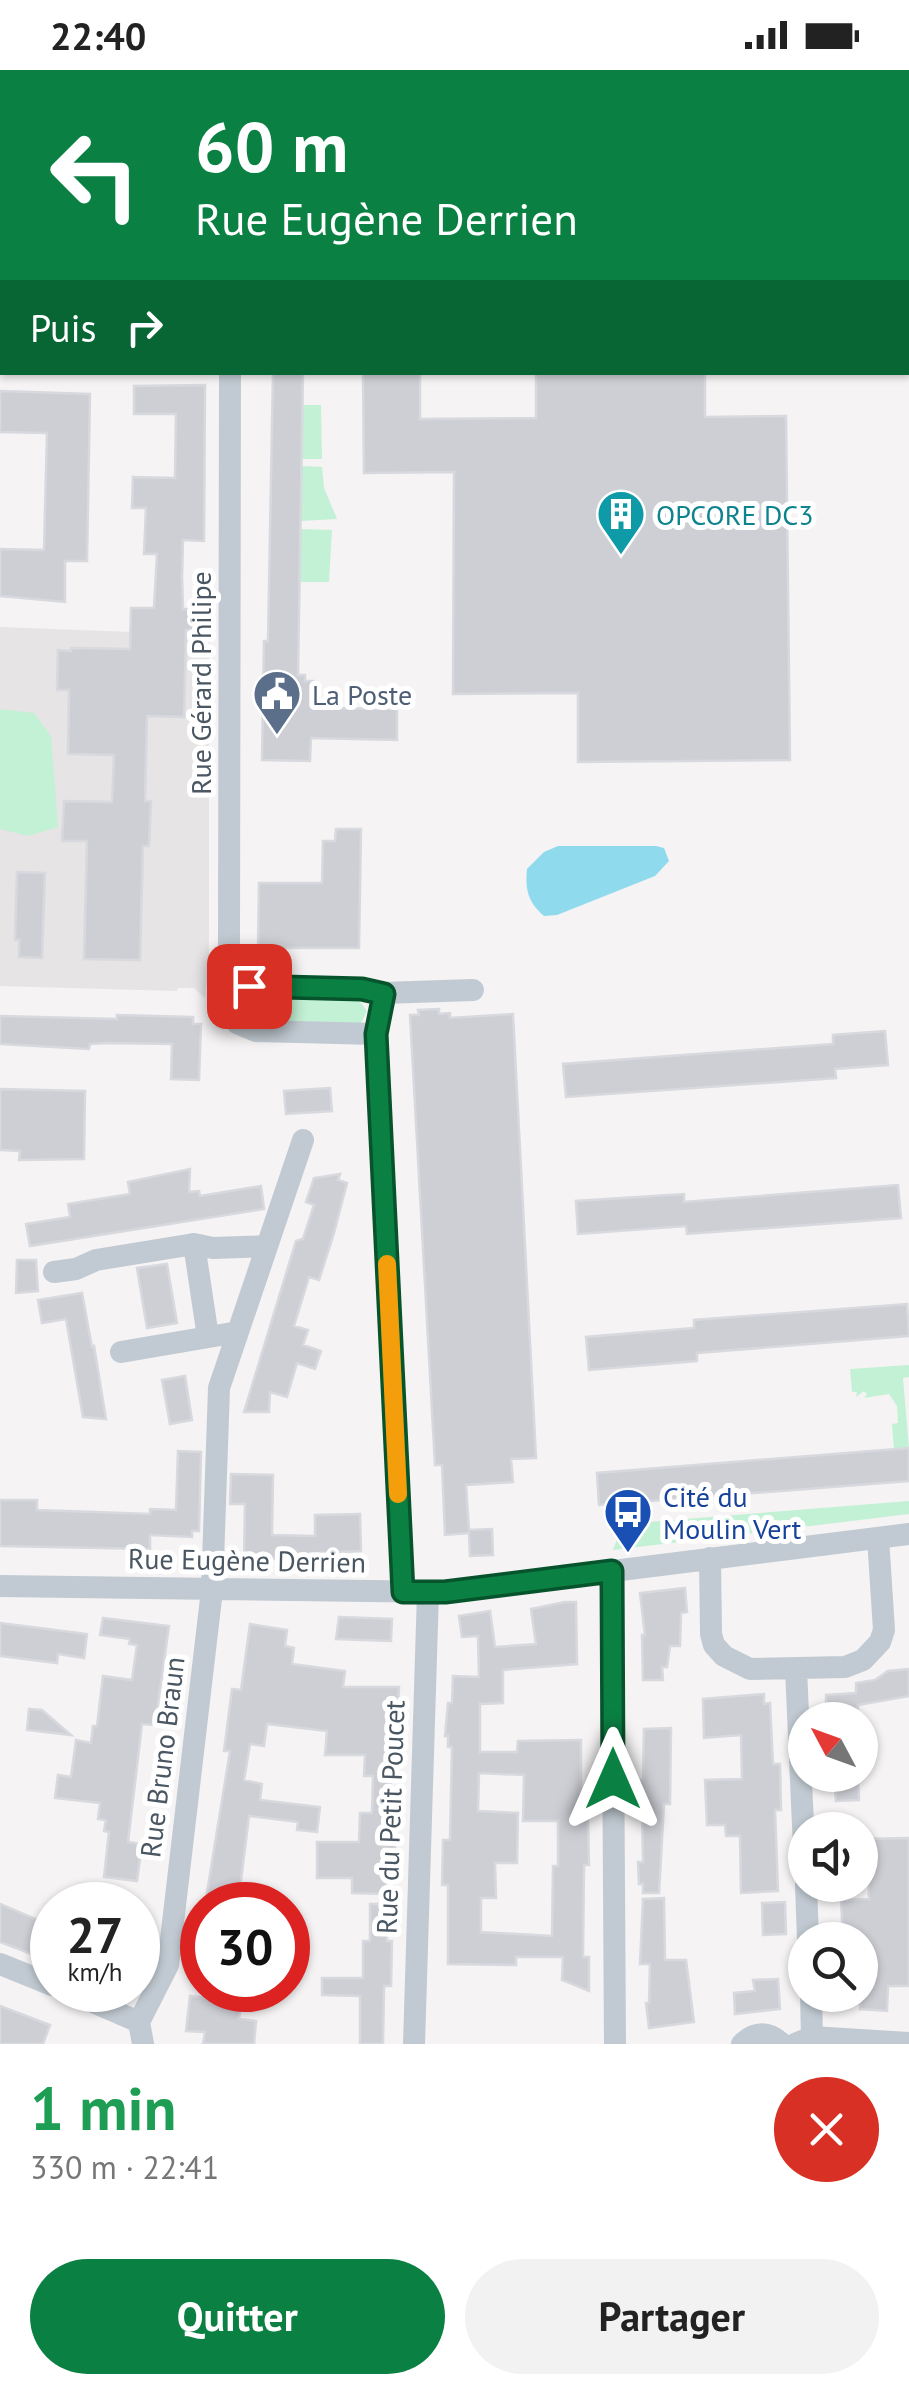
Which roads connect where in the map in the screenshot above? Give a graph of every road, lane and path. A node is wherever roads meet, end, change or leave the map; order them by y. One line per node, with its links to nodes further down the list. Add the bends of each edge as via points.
1 (230, 375): 3 (street, Rue Gérard Philipe, via 229,940)
2 (473, 990): 4 (street)
3 (235, 993): 4 (street, via 249,986); 5 (street, Rue Gérard Philipe, via 232,1018 246,1030)
4 (384, 994): 5 (street)
5 (376, 1034): 19 (street)
6 (303, 1140): 8 (street, Rue Bruno Braun)
7 (194, 1244): 8 (street); 9 (street); 11 (street)
8 (267, 1246): 10 (street, Rue Bruno Braun)
9 (54, 1272)
10 (238, 1332): 11 (street); 18 (street, Rue Bruno Braun, via 219,1388)
11 (208, 1337): 12 (street)
12 (121, 1352)
13 (909, 1534): 14 (street, Rue Eugène Derrien)
14 (878, 1538): 15 (street, Rue Eugène Derrien); 21 (street, via 880,1642 855,1665)
15 (710, 1558): 16 (street, Rue Eugène Derrien); 21 (street, via 710,1634 719,1651 750,1669)
16 (612, 1571): 20 (street, Rue Eugène Derrien); 31 (street)
17 (0, 1586): 18 (street, Rue Eugène Derrien)
18 (212, 1590): 19 (street, Rue Eugène Derrien); 27 (street, Rue Bruno Braun, via 168,1965)
19 (403, 1592): 20 (street, Rue Eugène Derrien)
20 (428, 1592): 30 (street, Rue du Petit Poucet)
21 (796, 1669): 22 (street)
22 (802, 1812)
23 (0, 1964): 24 (street)
24 (30, 1976)
25 (104, 2012): 27 (street)
26 (808, 2012): 28 (street)
27 (141, 2033)
28 (804, 2041): 29 (street)
29 (909, 2043)
30 (414, 2044)
31 (615, 2044)
32 (742, 2044): 33 (street, via 765,2034)
33 (782, 2044)

